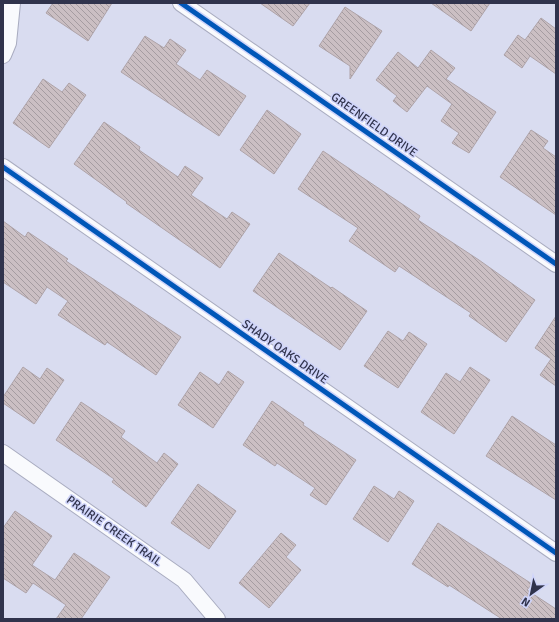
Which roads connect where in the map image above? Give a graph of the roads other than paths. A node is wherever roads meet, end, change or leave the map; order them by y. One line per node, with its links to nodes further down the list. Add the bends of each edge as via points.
1 (12, 3): 3 (street, via 8,44)
2 (181, 3): 5 (street, GREENFIELD DRIVE)
3 (3, 55)
4 (3, 168): 7 (street, SHADY OAKS DRIVE)
5 (556, 264)
6 (3, 453): 8 (street, PRAIRIE CREEK TRAIL, via 184,580)
7 (556, 553)
8 (217, 619)

